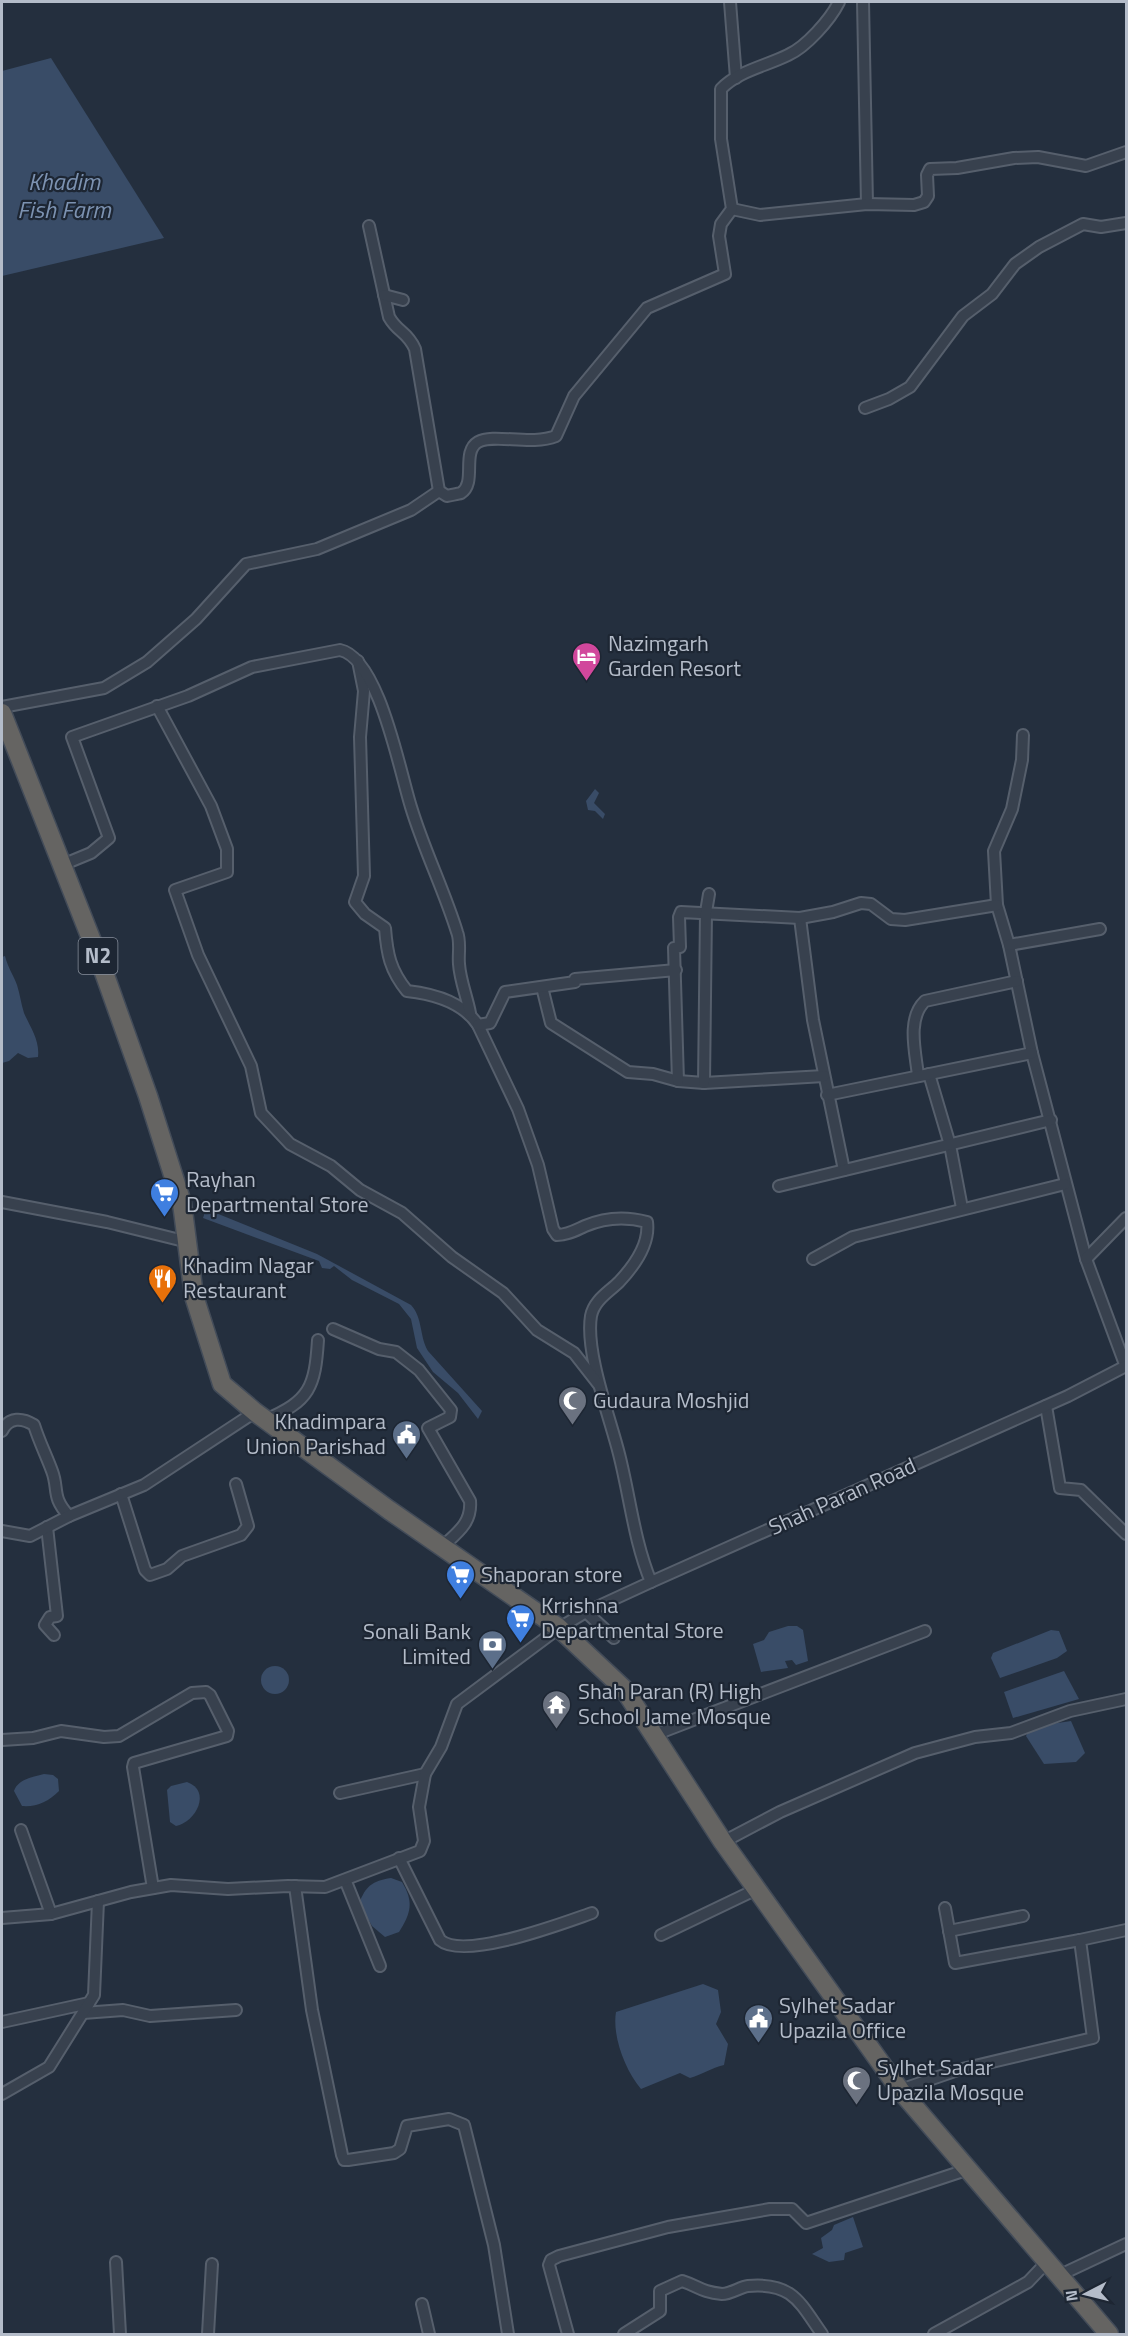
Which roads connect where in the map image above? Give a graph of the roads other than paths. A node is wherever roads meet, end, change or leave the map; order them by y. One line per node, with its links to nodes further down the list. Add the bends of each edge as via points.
1 (730, 2): 4 (street)
2 (839, 2): 4 (street, via 810,38 790,54)
3 (863, 2): 6 (street)
4 (736, 78): 7 (street, via 721,89 719,100)
5 (1125, 154): 6 (street, via 1086,166 1038,157 930,169 930,189 924,202 914,206)
6 (867, 204): 7 (street, via 760,215)
7 (732, 209): 13 (street, via 721,224 719,236 725,274 647,308 574,396 556,436 544,441 479,441 472,449 467,485 461,492 447,496)
8 (1126, 223): 12 (street, via 1101,227 1083,224 1023,258 992,294 963,316 910,387)
9 (369, 226): 10 (street)
10 (384, 295): 11 (street); 13 (street, via 395,328 409,335 415,349)
11 (403, 300)
12 (865, 408)
13 (440, 491): 16 (street, via 411,510 317,549 246,564 196,619 155,655 104,688)
14 (358, 661): 15 (street, via 350,652 340,650 252,667); 29 (street, via 381,703 402,766 410,806 459,935 459,966); 29 (street, via 364,691 360,737 364,876 355,902 385,928 387,958 407,991 432,994)
15 (157, 706): 19 (street, via 72,737 109,838 91,853); 51 (street, via 211,806 227,849 227,872 175,890 198,955 251,1066 261,1113 290,1144 402,1213 452,1257 503,1293 537,1330 574,1353)
16 (2, 707)
17 (2, 713): 19 (highway, N2)
18 (1023, 735): 21 (street, via 1012,809 994,851)
19 (62, 865): 45 (highway, N2, via 101,964 183,1203)
20 (709, 894): 22 (street)
21 (997, 905): 23 (street, via 905,920 891,919 871,904 861,903); 25 (street)
22 (706, 912): 23 (street); 26 (street, via 680,914); 35 (street)
23 (800, 918): 33 (street)
24 (1100, 929): 25 (street)
25 (1009, 945): 27 (street)
26 (676, 970): 28 (street, via 574,979 575,982); 34 (street)
27 (1017, 981): 31 (street); 32 (street, via 921,1004 916,1011 914,1032)
28 (542, 987): 30 (street, via 505,992 490,1023); 34 (street, via 551,1023 628,1072)
29 (470, 1013): 30 (street)
30 (478, 1026): 51 (street, via 518,1109 557,1235 613,1217 647,1222 649,1235 644,1247 619,1282 595,1306 591,1317)
31 (1032, 1053): 32 (street); 37 (street)
32 (924, 1075): 36 (street); 38 (street)
33 (824, 1076): 35 (street); 36 (street)
34 (678, 1081): 35 (street)
35 (704, 1083)
36 (827, 1095): 39 (street)
37 (1051, 1120): 38 (street); 40 (street)
38 (950, 1145): 39 (street); 43 (street)
39 (844, 1170): 41 (street)
40 (1065, 1184): 43 (street); 47 (street)
41 (779, 1186)
42 (2, 1202): 45 (street)
43 (962, 1208): 46 (street, via 853,1238)
44 (1126, 1218): 47 (street)
45 (186, 1236): 53 (highway, N2, via 194,1296 222,1384)
46 (813, 1259)
47 (1086, 1259): 50 (street)
48 (333, 1329): 61 (street, via 379,1349 396,1352 419,1370 451,1410 450,1417 428,1428 470,1502 471,1513 469,1521)
49 (318, 1340): 53 (street, via 316,1369 302,1401)
50 (1126, 1367): 52 (street, Shah Paran Road)
51 (601, 1388): 62 (street, via 628,1492 638,1550)
52 (1046, 1406): 60 (street, via 1060,1488 1081,1490); 62 (street, Shah Paran Road)
53 (260, 1416): 56 (street, via 144,1485); 61 (highway, N2)
54 (2, 1431): 57 (street, via 14,1420 23,1419 34,1425 53,1472 56,1497)
55 (236, 1484): 56 (street, via 247,1530 182,1556 167,1569 150,1575 145,1570)
56 (121, 1494): 57 (street)
57 (69, 1516): 58 (street)
58 (47, 1527): 59 (street, via 30,1536); 66 (street, via 57,1616 50,1617 45,1625)
59 (2, 1531)
60 (1126, 1533)
61 (442, 1547): 64 (highway, N2)
62 (651, 1582): 63 (street, Shah Paran Road)
63 (586, 1612): 64 (street, Shah Paran Road); 67 (street)
64 (559, 1628): 69 (highway, N2, via 624,1689); 71 (street, Shah Paran Road, via 458,1704)
65 (925, 1630): 69 (street)
66 (54, 1635)
67 (614, 1638)
68 (1126, 1699): 74 (street, via 1070,1711 1011,1733 975,1737 915,1753 780,1812)
69 (654, 1735): 74 (highway, N2)
70 (2, 1740): 78 (street, via 61,1731 119,1736 192,1693 210,1695 228,1731 226,1736 134,1763)
71 (425, 1774): 72 (street); 75 (street, via 419,1807 423,1847)
72 (340, 1793)
73 (21, 1830): 83 (street)
74 (723, 1842): 79 (highway, N2)
75 (399, 1858): 76 (street); 82 (street, via 440,1940 452,1947 516,1939)
76 (346, 1882): 77 (street, via 325,1887); 90 (street)
77 (295, 1886): 78 (street); 105 (street, via 312,2010 344,2160 394,2153 400,2149 407,2126 449,2119 464,2125 494,2245)
78 (153, 1888): 80 (street)
79 (757, 1889): 88 (street); 94 (highway, N2)
80 (98, 1901): 83 (street); 91 (street, via 94,1995)
81 (945, 1908): 87 (street)
82 (592, 1913)
83 (51, 1914): 85 (street)
84 (1023, 1916): 87 (street)
85 (2, 1918)
86 (1126, 1930): 89 (street)
87 (949, 1931): 89 (street, via 955,1963)
88 (661, 1935)
89 (1080, 1940): 94 (street, via 1094,2038 958,2070)
90 (380, 1966)
91 (86, 2008): 92 (street, via 150,2016); 93 (street); 95 (street, via 49,2067)
92 (236, 2010)
93 (2, 2022)
94 (900, 2090): 96 (highway, N2)
95 (2, 2094)
96 (969, 2169): 100 (highway, N2); 106 (street, via 806,2223 792,2209 770,2209 668,2227 559,2256 549,2265)
97 (1126, 2244): 100 (street)
98 (116, 2262): 102 (street)
99 (212, 2264): 103 (street)
100 (1053, 2269): 109 (street); 110 (highway, N2)
101 (422, 2304): 104 (street)
102 (120, 2334)
103 (208, 2334)
104 (429, 2334)
105 (508, 2334)
106 (568, 2334)
107 (624, 2334): 108 (street, via 660,2311 660,2291 682,2281 708,2292 726,2294 746,2286 795,2295)
108 (822, 2334)
109 (934, 2334)
110 (1109, 2334)

